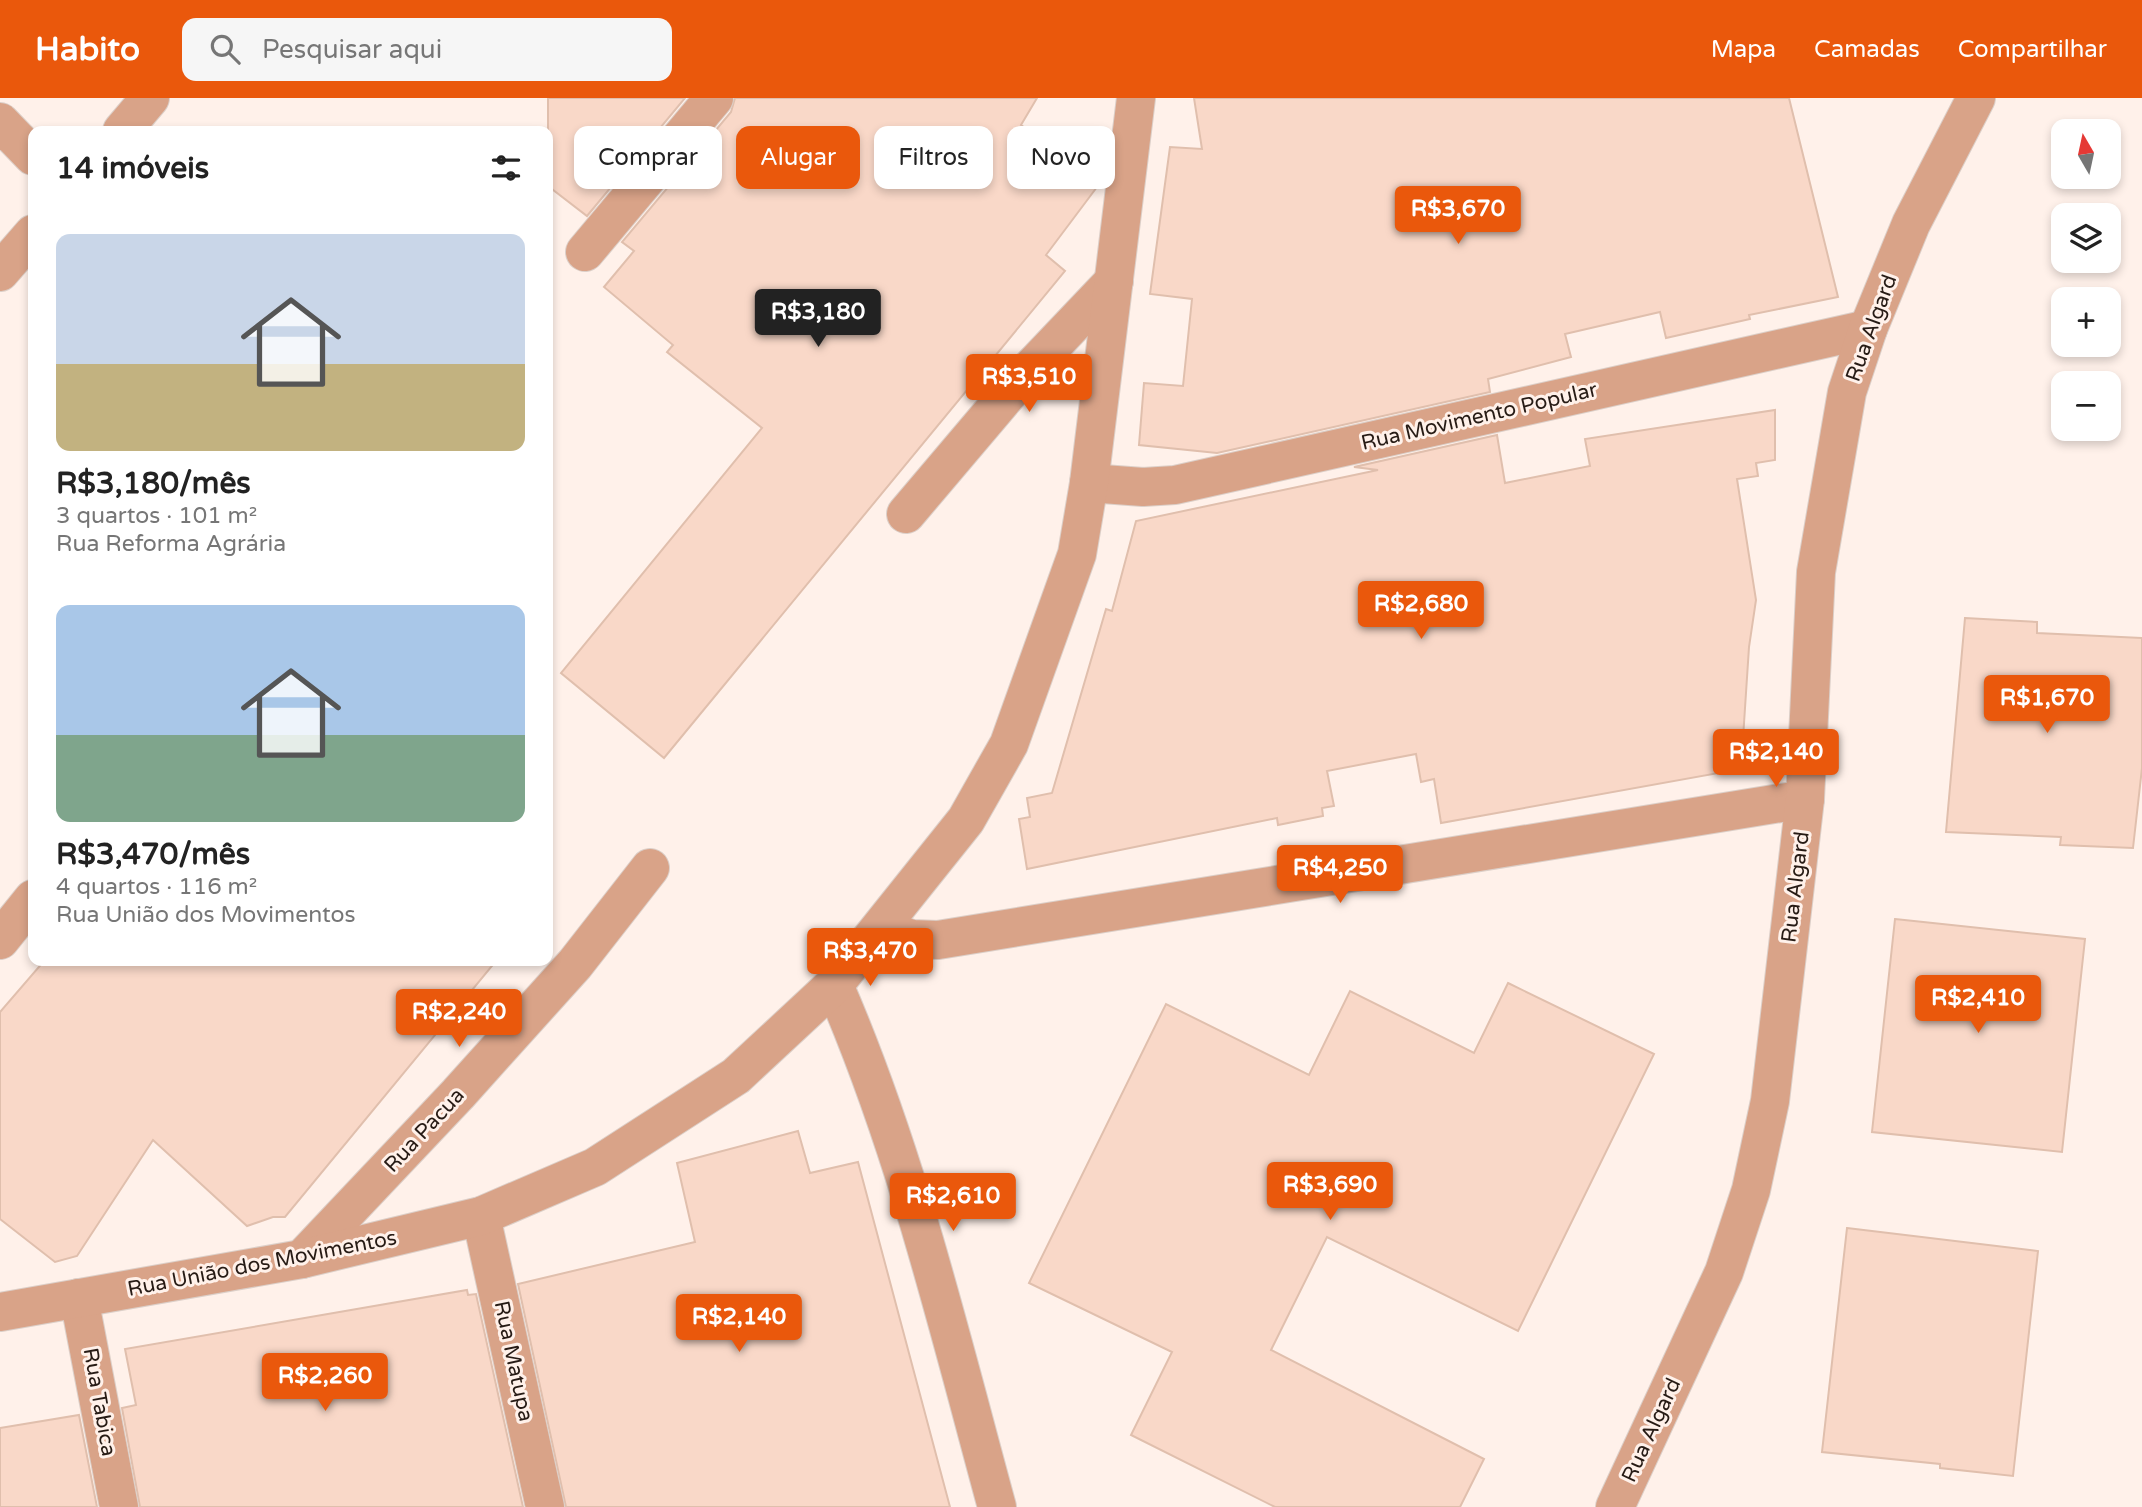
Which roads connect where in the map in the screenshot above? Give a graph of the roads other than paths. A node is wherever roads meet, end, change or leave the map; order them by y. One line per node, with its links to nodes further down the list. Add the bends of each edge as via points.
1 (150, 98): 6 (street)
2 (714, 98): 9 (street)
3 (1136, 98): 11 (street, Rua União dos Movimentos)
4 (1976, 98): 12 (street, Rua Algard, via 1911,224)
5 (0, 121): 7 (street)
6 (126, 126)
7 (28, 151)
8 (28, 240): 10 (street)
9 (585, 252)
10 (0, 272)
11 (1114, 281): 13 (street, Rua União dos Movimentos); 14 (street, via 1017,383)
12 (1868, 329): 13 (street, Rua Movimento Popular, via 1175,485); 15 (street, Rua Algard, via 1847,392 1816,572)
13 (1090, 483): 18 (street, Rua União dos Movimentos, via 1077,554 1009,744 967,820)
14 (906, 514)
15 (1805, 799): 18 (street, via 938,940 912,939); 28 (street, Rua Algard, via 1770,1101 1751,1190 1724,1272)
16 (650, 868): 22 (street, Rua Pacua, via 575,964)
17 (28, 906): 19 (street)
18 (880, 929): 20 (street, Rua União dos Movimentos)
19 (0, 940)
20 (834, 985): 21 (street, Rua União dos Movimentos, via 736,1076 595,1167); 27 (street, via 863,1053 910,1190)
21 (481, 1216): 22 (street, Rua União dos Movimentos); 26 (street, Rua Matupa)
22 (302, 1259): 23 (street, Rua União dos Movimentos)
23 (79, 1298): 24 (street, Rua União dos Movimentos); 25 (street, Rua Tabica)
24 (0, 1312)
25 (119, 1507)
26 (545, 1507)
27 (998, 1507)
28 (1615, 1507)

